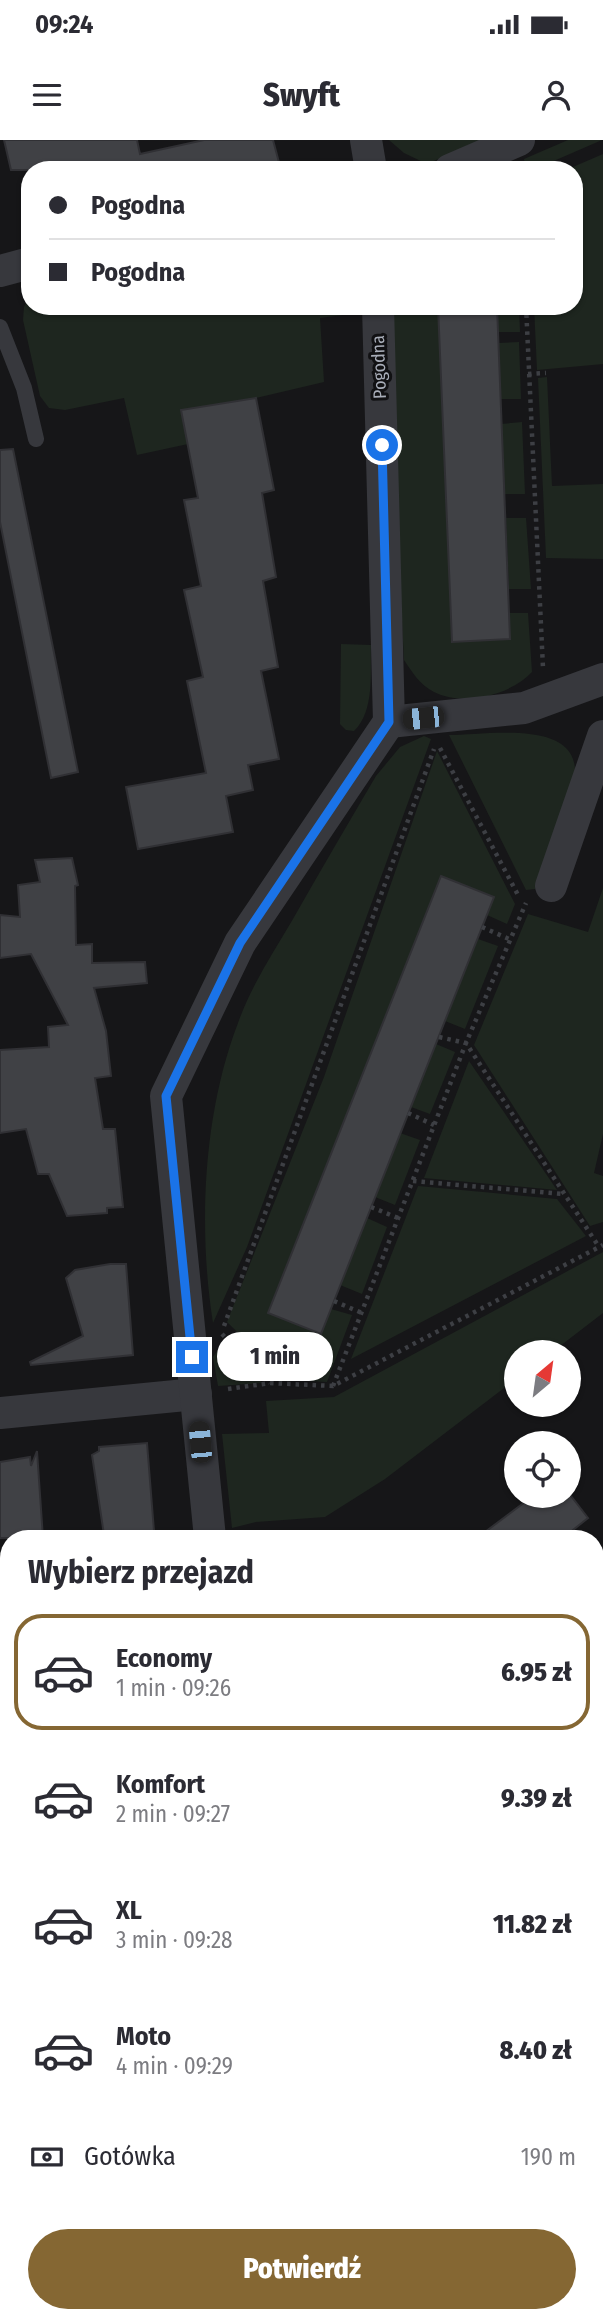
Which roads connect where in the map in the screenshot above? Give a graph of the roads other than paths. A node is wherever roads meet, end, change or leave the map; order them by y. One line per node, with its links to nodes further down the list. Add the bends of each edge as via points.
1 (366, 140): 3 (street)
2 (519, 140): 4 (street)
3 (370, 161)
4 (471, 161)
5 (21, 265): 6 (street)
6 (0, 271)
7 (378, 315): 11 (street, Pogodna)
8 (0, 327): 9 (lane, via 24,388)
9 (36, 439)
10 (603, 680): 11 (street, via 524,708)
11 (389, 722): 14 (street, via 240,943 166,1096)
12 (603, 736): 13 (street)
13 (551, 886)
14 (196, 1394): 15 (street); 16 (street)
15 (0, 1413)
16 (209, 1530)

